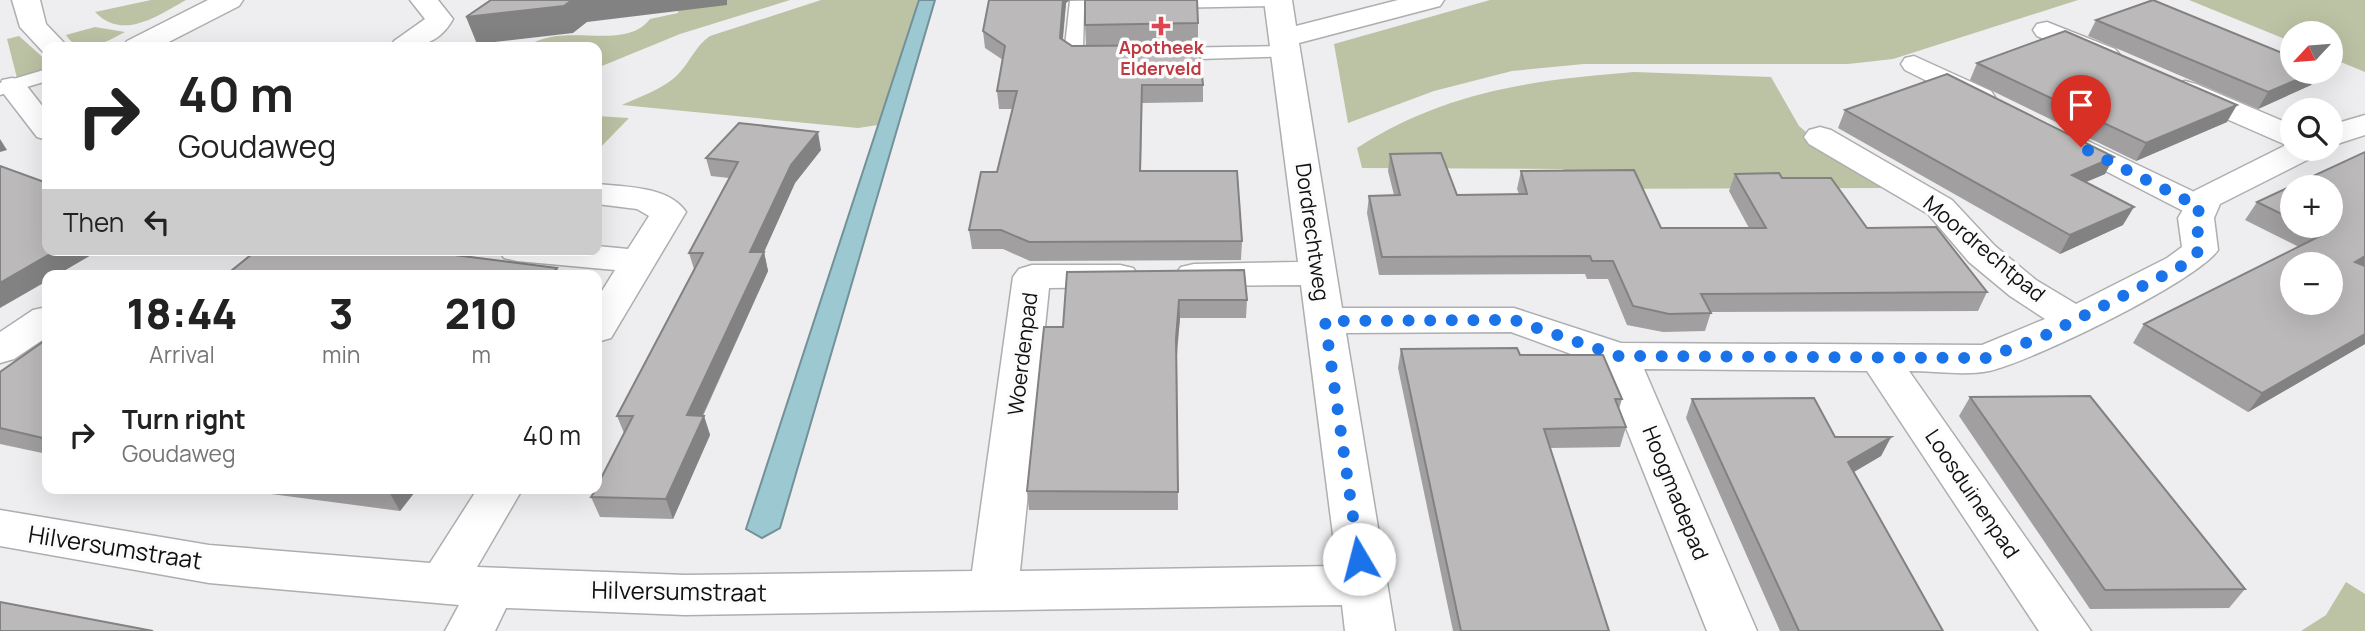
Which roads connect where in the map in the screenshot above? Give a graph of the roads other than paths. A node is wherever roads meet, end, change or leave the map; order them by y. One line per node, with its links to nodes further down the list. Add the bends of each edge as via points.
1 (26, 0): 7 (street, via 26,12 36,32)
2 (229, 0): 8 (street)
3 (424, 0): 9 (street, via 439,19)
4 (1430, 0): 10 (street)
5 (1278, 1): 10 (street, Dordrechtweg); 12 (lane, via 1076,5 1073,55)
6 (2047, 30): 20 (street)
7 (48, 42)
8 (147, 42)
9 (411, 42)
10 (1285, 45): 11 (lane); 28 (street, Dordrechtweg)
11 (1153, 54)
12 (1113, 55)
13 (1914, 64): 16 (street)
14 (42, 76): 15 (lane)
15 (6, 87): 18 (street)
16 (2001, 107)
17 (2365, 124): 21 (street)
18 (42, 126)
19 (2038, 126): 25 (street)
20 (2280, 132)
21 (2343, 132)
22 (1820, 137): 29 (street, Moordrechtpad, via 1940,207 1982,254)
23 (2280, 161): 25 (street, via 2206,198)
24 (602, 195): 27 (street, via 645,200 669,212)
25 (2200, 207): 29 (street, via 2196,218 2200,250 2180,267)
26 (584, 256): 27 (street)
27 (639, 261): 30 (street)
28 (1318, 273): 31 (street, Dordrechtweg); 40 (street, Woerdenpad, via 1032,277)
29 (2074, 320): 35 (street, via 1986,358)
30 (602, 321)
31 (1325, 321): 34 (street, via 1514,320); 41 (street, Dordrechtweg)
32 (42, 322): 33 (street)
33 (0, 350)
34 (1618, 356): 35 (street); 43 (street, Hoogmadepad)
35 (1878, 357): 44 (street, Loosduinenpad)
36 (496, 494): 38 (street)
37 (0, 528): 38 (street, Hilversumstraat, via 209,564)
38 (442, 586): 39 (street, Hilversumstraat)
39 (492, 588): 40 (street, Hilversumstraat, via 685,595); 42 (street)
40 (993, 589): 41 (street, Hilversumstraat)
41 (1366, 608)
42 (470, 631)
43 (1732, 631)
44 (2066, 631)

